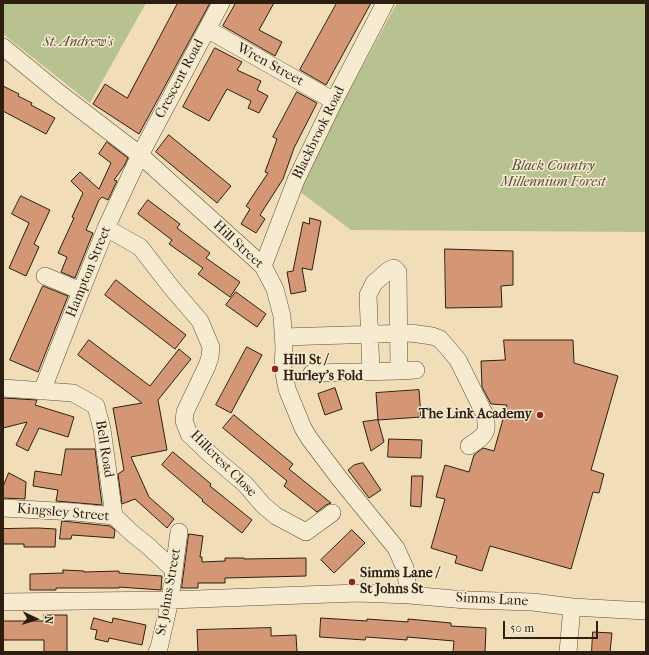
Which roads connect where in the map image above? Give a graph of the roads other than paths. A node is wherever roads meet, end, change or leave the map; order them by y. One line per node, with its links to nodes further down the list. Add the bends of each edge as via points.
1 (221, 3): 3 (street, Crescent Road)
2 (385, 3): 5 (street, Blackbrook Road)
3 (207, 29): 5 (street, Wren Street); 6 (street, Crescent Road)
4 (3, 47): 6 (street, Hill Street)
5 (334, 101): 8 (street, Blackbrook Road, via 296,180)
6 (140, 155): 7 (street, Hampton Street); 8 (street, Hill Street)
7 (106, 228): 10 (street, Hampton Street); 22 (street, Hillcrest Close, via 140,247 200,321 211,347 207,366 184,412 189,434 245,484 276,516 306,532)
8 (263, 266): 13 (street, Hill Street, via 275,289 282,316)
9 (45, 276): 10 (street)
10 (81, 291): 19 (street, Hampton Street)
11 (398, 333): 12 (street); 12 (street, via 398,272 394,268 374,283 368,295); 15 (street); 20 (street, via 440,339 458,360 487,421 486,431 481,439)
12 (370, 334): 13 (street); 16 (street)
13 (283, 337): 26 (street, Hill Street, via 287,389 304,428 339,478 396,548 405,568)
14 (416, 370): 15 (street)
15 (399, 371): 16 (street)
16 (371, 372): 17 (street)
17 (312, 373)
18 (3, 388): 19 (street, Bell Road)
19 (42, 391): 23 (street, Bell Road, via 73,393 96,406 103,436)
20 (470, 446)
21 (3, 508): 23 (street, Kingsley Street)
22 (332, 513)
23 (114, 516): 25 (street, Kingsley Street)
24 (179, 532): 25 (street, St Johns Street)
25 (174, 570): 27 (street, St Johns Street)
26 (409, 595): 27 (street, Simms Lane, via 356,593); 29 (street, Simms Lane, via 532,602)
27 (170, 600): 28 (street, Simms Lane); 31 (street, St Johns Street)
28 (3, 602)
29 (572, 607): 30 (street, Simms Lane); 32 (street)
30 (646, 611)
31 (157, 652)
32 (568, 652)

